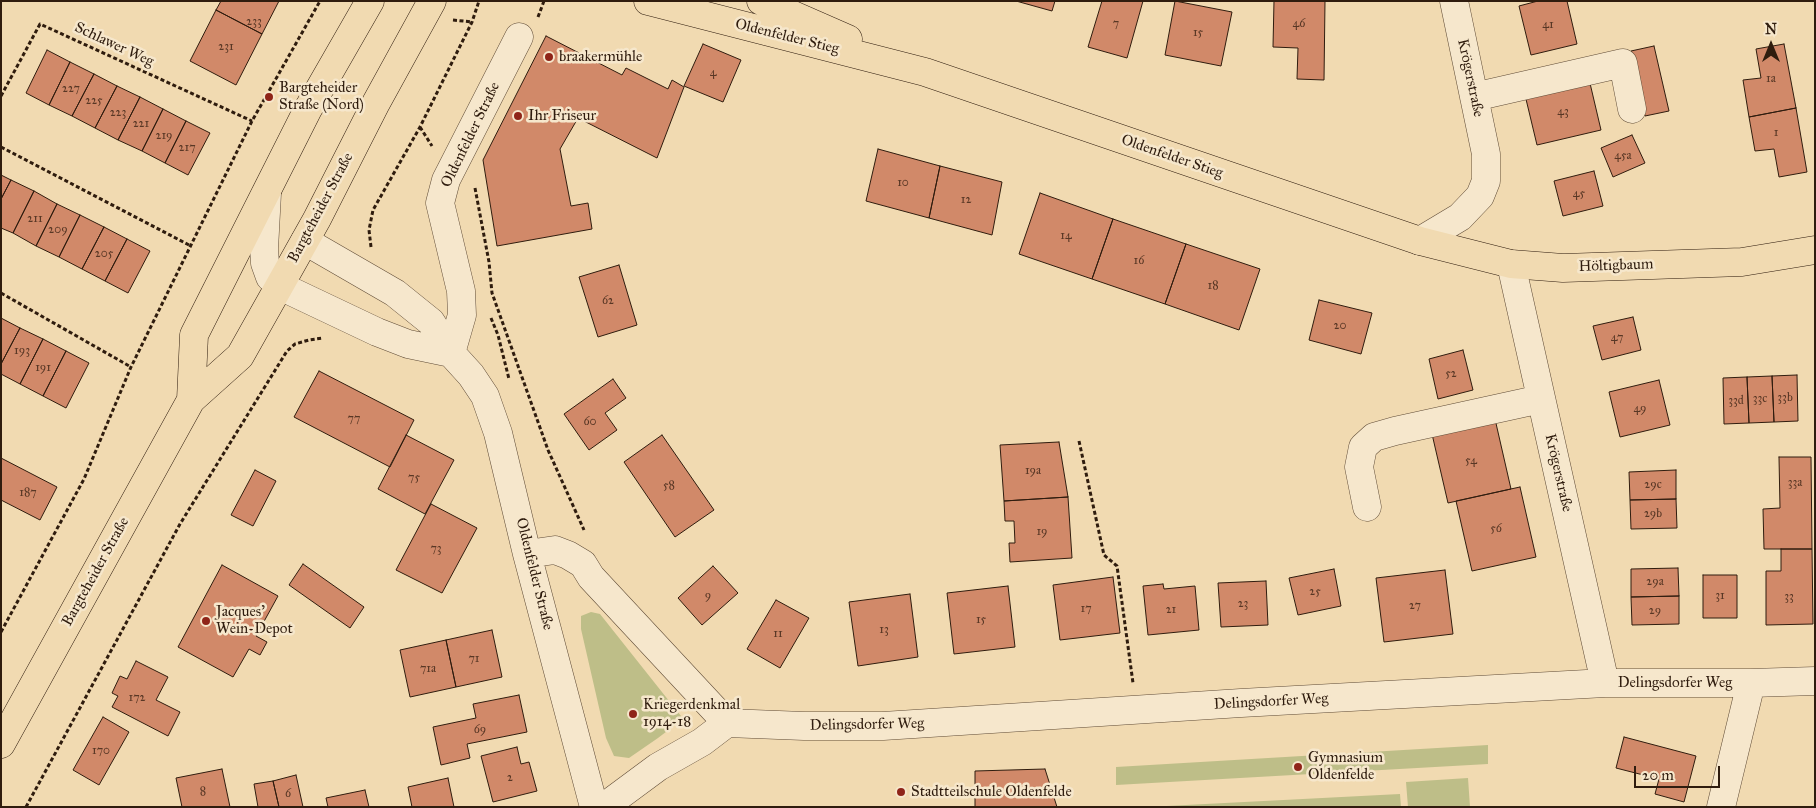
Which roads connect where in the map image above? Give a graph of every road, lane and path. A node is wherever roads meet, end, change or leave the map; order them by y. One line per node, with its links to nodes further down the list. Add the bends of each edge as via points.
1 (320, 1): 15 (path)
2 (370, 1): 18 (main road, Bargteheider Straße, via 308,109)
3 (432, 1): 19 (main road, Bargteheider Straße)
4 (479, 1): 9 (path)
5 (648, 1): 11 (main road, Oldenfelder Stieg)
6 (761, 1): 11 (main road, Oldenfelder Stieg)
7 (1454, 1): 13 (street, Krögerstraße)
8 (455, 20): 9 (path)
9 (472, 22): 22 (path, via 420,127 373,210 369,230)
10 (519, 37): 28 (street, Oldenfelder Straße, via 446,180 440,203 461,291 462,315)
11 (925, 72): 20 (main road, Oldenfelder Stieg)
12 (1, 96): 15 (path, Schlawer Weg, via 40,24)
13 (1474, 97): 14 (street, via 1622,62); 20 (street, Krögerstraße, via 1488,164 1484,190 1460,217)
14 (1632, 109)
15 (252, 121): 21 (path)
16 (1, 146): 21 (path)
17 (474, 184): 34 (path, via 492,293 548,450)
18 (267, 193): 25 (street, via 265,263 270,277); 31 (main road, Bargteheider Straße, via 194,335)
19 (305, 241): 25 (main road, Bargteheider Straße); 28 (street, Oldenfelder Straße, via 395,293 431,322)
20 (1420, 241): 24 (main road, Höltigbaum)
21 (191, 246): 29 (path)
22 (372, 246)
23 (1815, 250): 24 (main road, Höltigbaum, via 1742,262 1562,268)
24 (1510, 264): 30 (street, Krögerstraße)
25 (280, 286): 28 (street, via 377,332 408,344); 31 (main road, Bargteheider Straße, via 240,356)
26 (1, 293): 29 (path)
27 (322, 339): 43 (path, via 295,344 287,351 180,524)
28 (451, 353): 35 (street, Oldenfelder Straße, via 485,396 498,433)
29 (131, 367): 36 (path, via 84,479)
30 (1541, 399): 33 (street, via 1374,437 1363,447 1359,467); 38 (street, Krögerstraße)
31 (191, 400): 42 (main road, Bargteheider Straße)
32 (1079, 441): 40 (path, via 1104,555 1117,566)
33 (1367, 507)
34 (587, 536)
35 (527, 554): 41 (street, via 555,550 582,564); 44 (street, Oldenfelder Straße)
36 (1, 632)
37 (1815, 681): 39 (street, Delingsdorfer Weg)
38 (1605, 683): 39 (street, Delingsdorfer Weg); 40 (street, Delingsdorfer Weg)
39 (1752, 683): 46 (street)
40 (1137, 710): 41 (street, Delingsdorfer Weg, via 883,726)
41 (727, 723): 45 (street, via 702,742 658,767)
42 (1, 744)
43 (26, 807)
44 (594, 807)
45 (604, 807)
46 (1721, 807)

